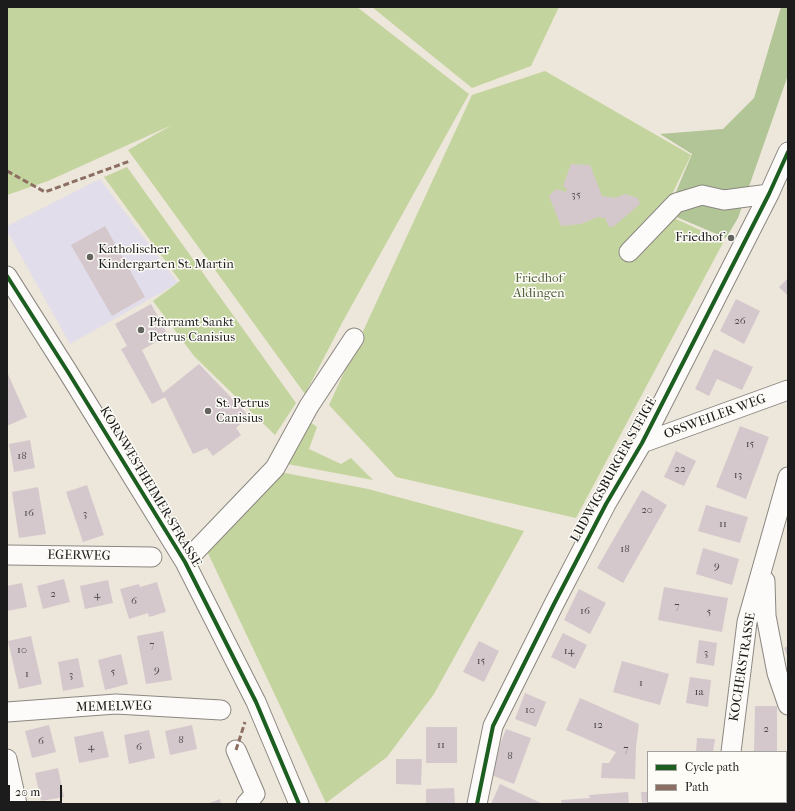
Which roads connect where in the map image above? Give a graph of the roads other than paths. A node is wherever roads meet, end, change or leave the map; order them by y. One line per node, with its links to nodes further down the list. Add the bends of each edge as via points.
1 (788, 152): 2 (street, LUDWIGSBURGER STEIGE)
2 (769, 194): 3 (street, via 724,200 702,195 676,203); 7 (street, LUDWIGSBURGER STEIGE)
3 (629, 252)
4 (7, 276): 12 (street, KORNWESTHEIMER STRASSE)
5 (354, 338): 12 (street, KORNWESTHEIMER STRASSE, via 309,406 275,468)
6 (788, 390): 7 (street, OSSWEILER WEG)
7 (642, 443): 22 (street, LUDWIGSBURGER STEIGE, via 606,504 493,726)
8 (788, 477): 11 (street, KOCHERSTRASSE)
9 (7, 555): 10 (street, EGERWEG)
10 (152, 558)
11 (765, 559): 13 (street, KOCHERSTRASSE, via 766,616 777,673); 17 (street, KOCHERSTRASSE, via 747,622)
12 (185, 562): 21 (street, KORNWESTHEIMER STRASSE, via 256,702)
13 (788, 705)
14 (221, 710): 15 (street, MEMELWEG, via 116,704)
15 (7, 712)
16 (236, 750): 20 (street, via 255,794)
17 (731, 751)
18 (7, 759): 19 (street)
19 (17, 804)
20 (246, 804)
21 (299, 804)
22 (477, 804)

